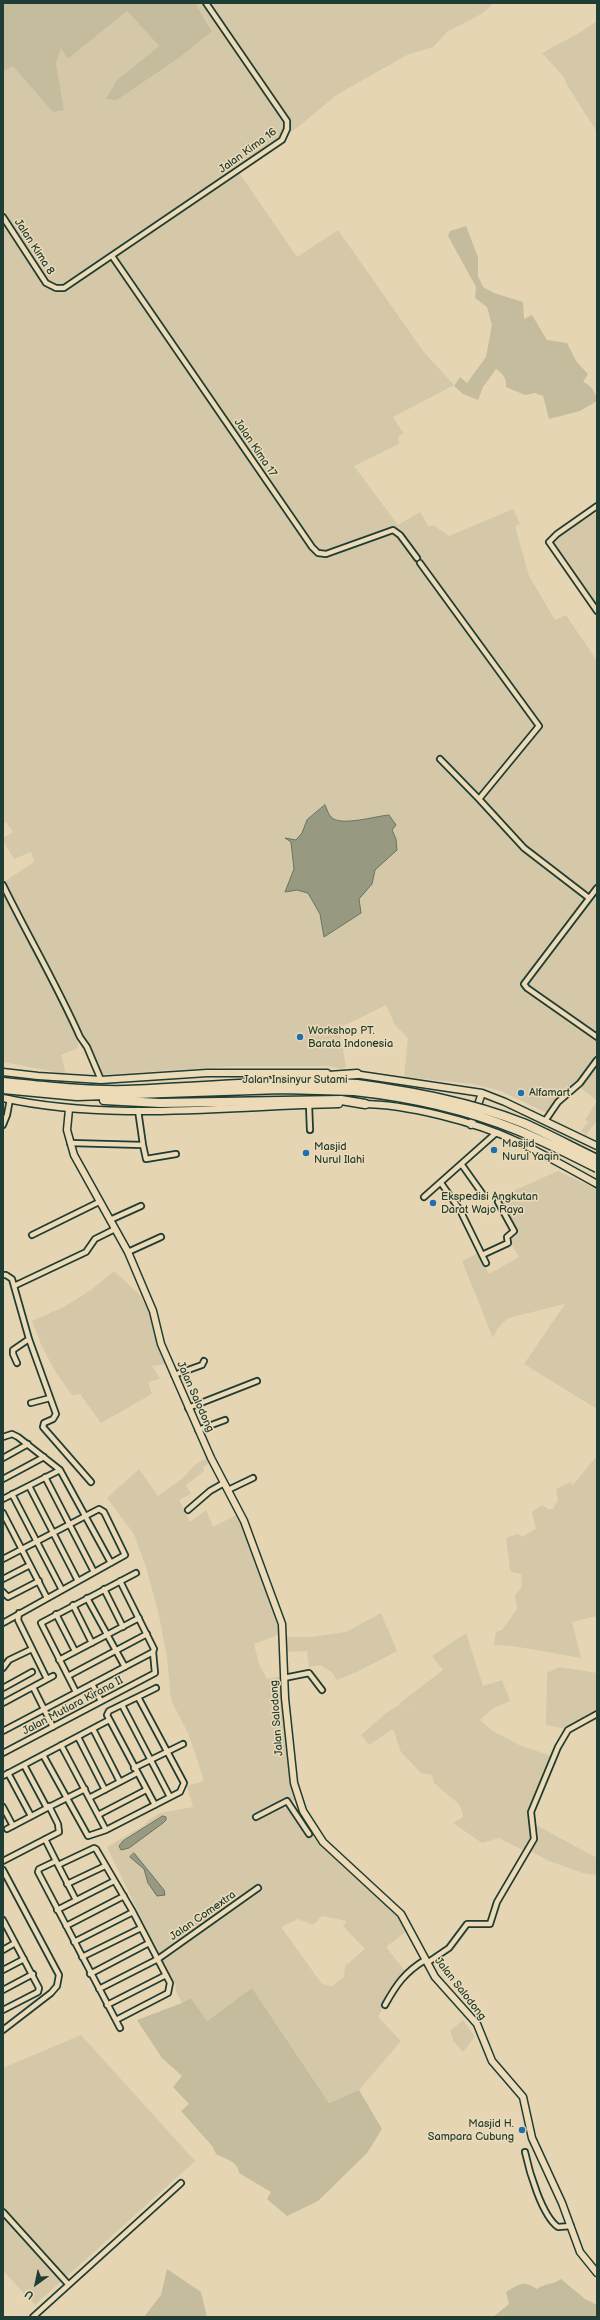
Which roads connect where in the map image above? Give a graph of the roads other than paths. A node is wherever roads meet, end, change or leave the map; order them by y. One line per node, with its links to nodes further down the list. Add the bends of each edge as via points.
1 (206, 3): 3 (street, Jalan Kima 16, via 287,121 286,134 275,145)
2 (3, 217): 3 (street, Jalan Kima 8, via 46,283 56,288 64,288)
3 (112, 256): 5 (street, Jalan Kima 17, via 318,553 326,554 393,530 400,535)
4 (597, 506): 7 (street, via 549,542)
5 (417, 558)
6 (420, 563): 9 (street, via 539,726)
7 (597, 611)
8 (440, 759): 9 (street)
9 (479, 799): 12 (street, via 524,848)
10 (3, 886): 17 (street, via 20,923 90,1053)
11 (597, 888): 12 (street)
12 (589, 898): 13 (street, via 524,984 526,988)
13 (597, 1036)
14 (597, 1060): 29 (street, via 580,1083 558,1102)
15 (3, 1072): 17 (street)
16 (357, 1074): 17 (street, via 207,1074); 19 (highway); 22 (street)
17 (101, 1080)
18 (3, 1082): 19 (highway, Jalan Insinyur Sutami, via 126,1090)
19 (243, 1083): 20 (highway, Jalan Insinyur Sutami, via 323,1082)
20 (356, 1087): 23 (highway, Jalan Insinyur Sutami); 38 (highway, Jalan Insinyur Sutami, bridge, via 435,1097 479,1109 522,1123); 40 (highway, Jalan Insinyur Sutami, bridge, via 480,1116 519,1130)
21 (3, 1089): 23 (highway, Jalan Insinyur Sutami)
22 (482, 1093): 29 (street); 31 (street)
23 (77, 1096): 25 (highway, via 122,1102 342,1100)
24 (6, 1098): 27 (street); 30 (street, via 7,1115)
25 (365, 1104): 26 (street); 31 (street, via 421,1112)
26 (309, 1105): 28 (street); 32 (street)
27 (69, 1109): 28 (street); 34 (street, Jalan Salodong, via 67,1130)
28 (138, 1110): 35 (street)
29 (545, 1121): 36 (street)
30 (3, 1125)
31 (471, 1125): 33 (street)
32 (310, 1130)
33 (496, 1133): 39 (street); 42 (street, via 525,1145)
34 (70, 1143): 35 (street); 45 (street, Jalan Salodong, via 80,1169)
35 (143, 1145): 37 (street, via 146,1159)
36 (597, 1146)
37 (176, 1154)
38 (597, 1159)
39 (462, 1165): 41 (street); 43 (street)
40 (597, 1168)
41 (441, 1183): 44 (street); 53 (street, via 460,1210)
42 (597, 1184)
43 (484, 1196)
44 (424, 1197)
45 (99, 1202): 48 (street, Jalan Salodong); 50 (street)
46 (498, 1202): 53 (street, via 514,1231 507,1237 508,1243)
47 (141, 1206): 48 (street)
48 (110, 1220): 49 (street, Jalan Salodong)
49 (115, 1229): 52 (street, Jalan Salodong); 56 (street, via 95,1239 86,1252)
50 (32, 1234)
51 (161, 1237): 52 (street)
52 (128, 1252): 60 (street, Jalan Salodong)
53 (482, 1255): 54 (street)
54 (486, 1263)
55 (3, 1275): 56 (street, via 10,1277)
56 (14, 1286): 57 (street)
57 (29, 1340): 59 (street, via 13,1350); 62 (street)
58 (204, 1361): 60 (street, via 202,1365)
59 (18, 1363)
60 (174, 1375): 64 (street, Jalan Salodong)
61 (257, 1381): 64 (street)
62 (50, 1398): 63 (street); 75 (street, via 56,1415 44,1423 42,1428)
63 (31, 1403)
64 (188, 1408): 66 (street, Jalan Salodong)
65 (225, 1420): 66 (street)
66 (198, 1430): 76 (street, Jalan Salodong)
67 (4, 1435): 68 (street, via 14,1434)
68 (28, 1444): 69 (street); 70 (street)
69 (44, 1457): 71 (street); 74 (street)
70 (3, 1458)
71 (60, 1470): 72 (street); 83 (street)
72 (45, 1477): 77 (street); 84 (street)
73 (253, 1478): 78 (street)
74 (3, 1479)
75 (91, 1482)
76 (224, 1483): 78 (street, Jalan Salodong); 81 (street)
77 (29, 1486): 79 (street); 85 (street)
78 (228, 1490): 121 (street, Jalan Salodong, via 244,1521 282,1624)
79 (12, 1494): 80 (street); 86 (street)
80 (3, 1499)
81 (188, 1510)
82 (3, 1513): 87 (street)
83 (85, 1516): 84 (street); 89 (street); 89 (street, via 99,1509 104,1512 125,1555)
84 (69, 1525): 85 (street); 91 (street)
85 (53, 1533): 86 (street); 94 (street)
86 (37, 1541): 87 (street); 98 (street)
87 (22, 1549): 88 (street); 90 (street)
88 (3, 1559)
89 (110, 1563): 91 (street)
90 (30, 1565): 93 (street); 96 (street)
91 (94, 1572): 94 (street)
92 (136, 1573): 95 (street)
93 (3, 1579)
94 (78, 1581): 98 (street)
95 (120, 1581): 97 (street); 105 (street)
96 (38, 1582): 99 (street, via 8,1597); 100 (street)
97 (104, 1589): 101 (street); 107 (street)
98 (62, 1590): 100 (street)
99 (4, 1594)
100 (47, 1598): 103 (street)
101 (87, 1598): 102 (street); 109 (street)
102 (73, 1605): 104 (street); 110 (street)
103 (19, 1613): 106 (street); 111 (street, via 17,1619)
104 (56, 1614): 113 (street); 115 (street, via 42,1621 41,1625)
105 (139, 1618): 107 (street); 108 (street)
106 (3, 1622)
107 (123, 1627): 109 (street)
108 (147, 1634): 112 (street); 114 (street)
109 (107, 1635): 110 (street); 112 (street)
110 (92, 1643): 113 (street)
111 (32, 1649): 117 (street, via 9,1660); 122 (street)
112 (116, 1650): 116 (street); 120 (street)
113 (75, 1651): 115 (street)
114 (153, 1652): 116 (street); 130 (street, Jalan Mutiara Kirana II, via 156,1671 152,1675)
115 (59, 1660): 120 (street)
116 (125, 1667): 123 (street)
117 (3, 1668)
118 (32, 1672): 125 (street)
119 (53, 1676): 122 (street)
120 (68, 1676): 128 (street)
121 (284, 1678): 127 (street, via 309,1673); 190 (street, Jalan Salodong, via 290,1756 297,1798 303,1811 323,1842 401,1914)
122 (47, 1679): 124 (street)
123 (92, 1684): 128 (street); 130 (street)
124 (33, 1687): 131 (street); 133 (street)
125 (3, 1688)
126 (156, 1688): 129 (street)
127 (322, 1690)
128 (76, 1692): 133 (street)
129 (138, 1697): 132 (street); 142 (street)
130 (101, 1701): 136 (street, Jalan Mutiara Kirana II)
131 (3, 1702)
132 (122, 1705): 135 (street, via 107,1713); 145 (street)
133 (44, 1710): 136 (street); 138 (street)
134 (597, 1714): 190 (street, via 568,1730 558,1747 531,1812 534,1839 500,1897 490,1924 467,1924 449,1948)
135 (109, 1720): 137 (street); 147 (street)
136 (53, 1727): 143 (street, Jalan Mutiara Kirana II)
137 (93, 1729): 139 (street); 150 (street)
138 (3, 1731)
139 (78, 1737): 141 (street); 152 (street)
140 (183, 1744): 142 (street)
141 (61, 1745): 144 (street); 151 (street)
142 (167, 1751): 145 (street); 154 (street, via 184,1785 180,1792)
143 (3, 1753)
144 (44, 1755): 146 (street); 155 (street)
145 (151, 1759): 147 (street); 154 (street)
146 (24, 1765): 148 (street); 159 (street)
147 (134, 1768): 149 (street)
148 (6, 1774): 161 (street)
149 (137, 1774): 150 (street); 153 (street)
150 (120, 1782): 152 (street)
151 (85, 1789): 155 (street); 156 (street)
152 (104, 1790): 156 (street)
153 (146, 1790): 157 (street); 160 (street)
154 (170, 1797): 157 (street)
155 (67, 1798): 159 (street); 165 (street, via 87,1836)
156 (89, 1798): 160 (street)
157 (155, 1805): 165 (street)
158 (3, 1807): 163 (street)
159 (48, 1807): 161 (street); 167 (street, via 59,1830)
160 (98, 1815): 165 (street)
161 (31, 1816): 163 (street)
162 (256, 1817): 166 (street, via 287,1801)
163 (13, 1826): 164 (street)
164 (7, 1829)
165 (106, 1830)
166 (310, 1834)
167 (46, 1839): 168 (street); 169 (street)
168 (3, 1861)
169 (57, 1863): 170 (street, via 95,1848); 173 (street); 177 (street, via 38,1872)
170 (105, 1866): 172 (street); 173 (street)
171 (3, 1870): 202 (street, via 59,1975 57,1986 51,1993)
172 (114, 1881): 175 (street); 176 (street)
173 (67, 1884): 176 (street)
174 (258, 1888): 189 (street, Jalan Comextra)
175 (124, 1896): 178 (street); 180 (street)
176 (76, 1900): 177 (street)
177 (57, 1910): 180 (street)
178 (133, 1912): 182 (street); 183 (street)
179 (3, 1920): 181 (street)
180 (66, 1926): 183 (street)
181 (4, 1927): 184 (street)
182 (141, 1928): 185 (street); 187 (street)
183 (74, 1942): 187 (street)
184 (15, 1943): 186 (street); 188 (street)
185 (149, 1943): 189 (street); 193 (street)
186 (3, 1950)
187 (82, 1957): 193 (street)
188 (24, 1959): 191 (street); 192 (street)
189 (158, 1959): 194 (street); 195 (street, Jalan Comextra)
190 (426, 1962): 198 (street, via 407,1972); 206 (street, Jalan Salodong, via 435,1977 477,2024 492,2061 523,2097 532,2138)
191 (3, 1970)
192 (33, 1974): 196 (street); 199 (street, via 39,1986 38,1992)
193 (90, 1974): 195 (street)
194 (166, 1975): 197 (street); 200 (street, via 170,1988 168,1993)
195 (99, 1989): 197 (street)
196 (3, 1990)
197 (107, 2005): 200 (street)
198 (385, 2005)
199 (3, 2010)
200 (116, 2020): 201 (street)
201 (120, 2028)
202 (3, 2030)
203 (525, 2152): 206 (street, via 528,2171 548,2217 558,2227)
204 (181, 2183): 208 (street, via 107,2252)
205 (3, 2212): 208 (street)
206 (571, 2226): 207 (street, Jalan Salodong, via 584,2260)
207 (597, 2273)
208 (68, 2284): 209 (street)
209 (33, 2317)

